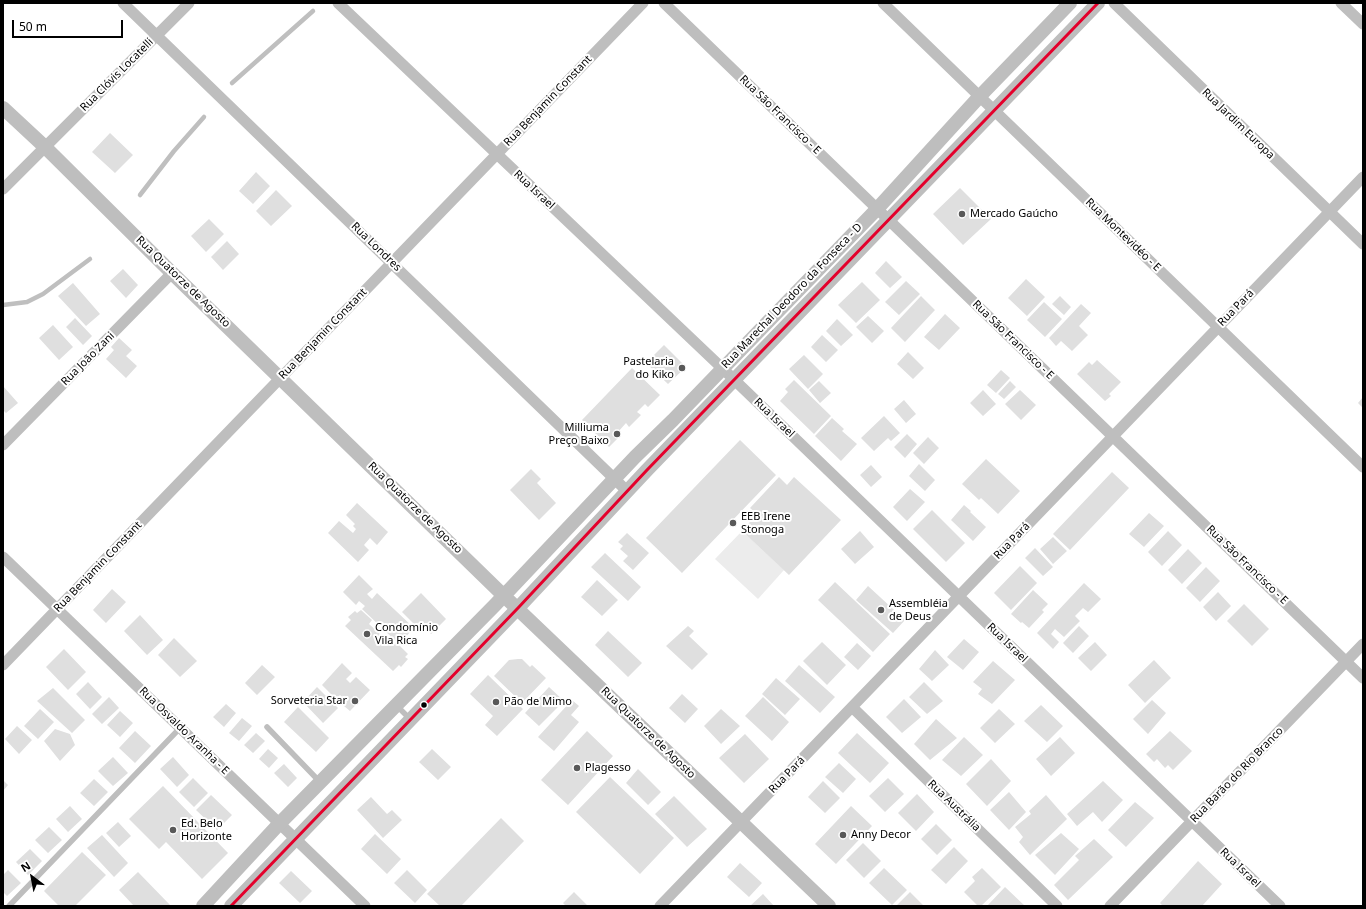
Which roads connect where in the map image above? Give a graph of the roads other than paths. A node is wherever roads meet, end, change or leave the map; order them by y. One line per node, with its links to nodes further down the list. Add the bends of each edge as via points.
1 (123, 3): 12 (street, Rua Londres)
2 (189, 3): 12 (street, Rua Clóvis Locatelli)
3 (338, 3): 17 (street, Rua Israel)
4 (643, 3): 17 (street, Rua Benjamin Constant)
5 (664, 3): 20 (street, Rua São Francisco - E)
6 (883, 3): 13 (street, Rua Montevidéo - E)
7 (1070, 3): 13 (street, Rua Marechal Deodoro da Fonseca - D)
8 (1098, 3): 15 (street, Rua Marechal Deodoro da Fonseca - D)
9 (1114, 3): 21 (street, Rua Jardim Europa)
10 (1341, 3): 11 (street)
11 (1363, 24)
12 (157, 35): 16 (street, Rua Clóvis Locatelli); 24 (street, Rua Londres)
13 (980, 96): 15 (street, Rua Montevidéo - E); 20 (street, Rua Marechal Deodoro da Fonseca - D)
14 (3, 108): 16 (street, Rua Quatorze de Agosto)
15 (994, 111): 22 (street, Rua Marechal Deodoro da Fonseca - D); 26 (street, Rua Montevidéo - E)
16 (45, 147): 19 (street, Rua Clóvis Locatelli); 25 (street, Rua Quatorze de Agosto)
17 (497, 155): 24 (street, Rua Benjamin Constant); 27 (street, Rua Israel)
18 (1363, 177): 21 (street, Rua Pará)
19 (3, 189)
20 (877, 209): 22 (street, Rua São Francisco - E); 27 (street, Rua Marechal Deodoro da Fonseca - D)
21 (1329, 212): 23 (street, Rua Jardim Europa); 26 (street, Rua Pará)
22 (889, 220): 29 (street, Rua Marechal Deodoro da Fonseca - D); 32 (street, Rua São Francisco - E)
23 (1363, 244)
24 (392, 262): 28 (street, Rua Benjamin Constant); 35 (street, Rua Londres)
25 (172, 273): 28 (street, Rua Quatorze de Agosto); 33 (street, Rua João Zani)
26 (1218, 327): 32 (street, Rua Pará); 34 (street, Rua Montevidéo - E)
27 (722, 368): 29 (street, Rua Israel); 30 (street, Rua Marechal Deodoro da Fonseca - D)
28 (281, 378): 40 (street, Rua Quatorze de Agosto); 43 (street, Rua Benjamin Constant)
29 (734, 380): 31 (street, Rua Marechal Deodoro da Fonseca - D); 41 (street, Rua Israel)
30 (673, 420): 31 (street); 35 (street, Rua Marechal Deodoro da Fonseca - D)
31 (685, 431): 36 (street, Rua Marechal Deodoro da Fonseca - D)
32 (1113, 436): 41 (street, Rua Pará); 45 (street, Rua São Francisco - E)
33 (3, 445)
34 (1363, 467)
35 (615, 478): 36 (street, Rua Londres); 37 (street, Rua Marechal Deodoro da Fonseca - D)
36 (627, 491): 38 (street, Rua Marechal Deodoro da Fonseca - D)
37 (565, 532): 38 (street); 40 (street, Rua Marechal Deodoro da Fonseca - D)
38 (578, 544): 42 (street, Rua Marechal Deodoro da Fonseca - D)
39 (3, 556): 43 (street, Rua Osvaldo Aranha - E)
40 (503, 596): 42 (street, Rua Quatorze de Agosto); 48 (street, Rua Marechal Deodoro da Fonseca - D)
41 (958, 597): 49 (street, Rua Pará); 54 (street, Rua Israel)
42 (521, 605): 50 (street, Rua Marechal Deodoro da Fonseca - D); 55 (street, Rua Quatorze de Agosto)
43 (57, 609): 46 (street, Rua Benjamin Constant); 52 (street, Rua Osvaldo Aranha - E)
44 (1363, 644): 45 (street, Rua Barão do Rio Branco)
45 (1346, 661): 47 (street, Rua São Francisco - E); 54 (street, Rua Barão do Rio Branco)
46 (3, 665)
47 (1363, 678)
48 (396, 705): 50 (lane); 53 (street, Rua Marechal Deodoro da Fonseca - D)
49 (852, 707): 55 (street, Rua Pará); 64 (street, Rua Austrália)
50 (411, 720): 57 (street)
51 (267, 727): 53 (lane)
52 (180, 728): 56 (street, Rua Osvaldo Aranha - E); 58 (lane)
53 (321, 782): 56 (street, Rua Marechal Deodoro da Fonseca - D)
54 (1193, 821): 65 (street, Rua Barão do Rio Branco); 66 (street, Rua Israel)
55 (741, 822): 62 (street, Rua Pará); 63 (street, Rua Quatorze de Agosto)
56 (280, 824): 57 (street, Rua Osvaldo Aranha - E); 59 (street, Rua Marechal Deodoro da Fonseca - D)
57 (296, 839): 60 (street); 61 (street, Rua Osvaldo Aranha - E)
58 (9, 906)
59 (203, 906)
60 (231, 906)
61 (366, 906)
62 (660, 906)
63 (829, 906)
64 (1057, 906)
65 (1110, 906)
66 (1280, 906)

